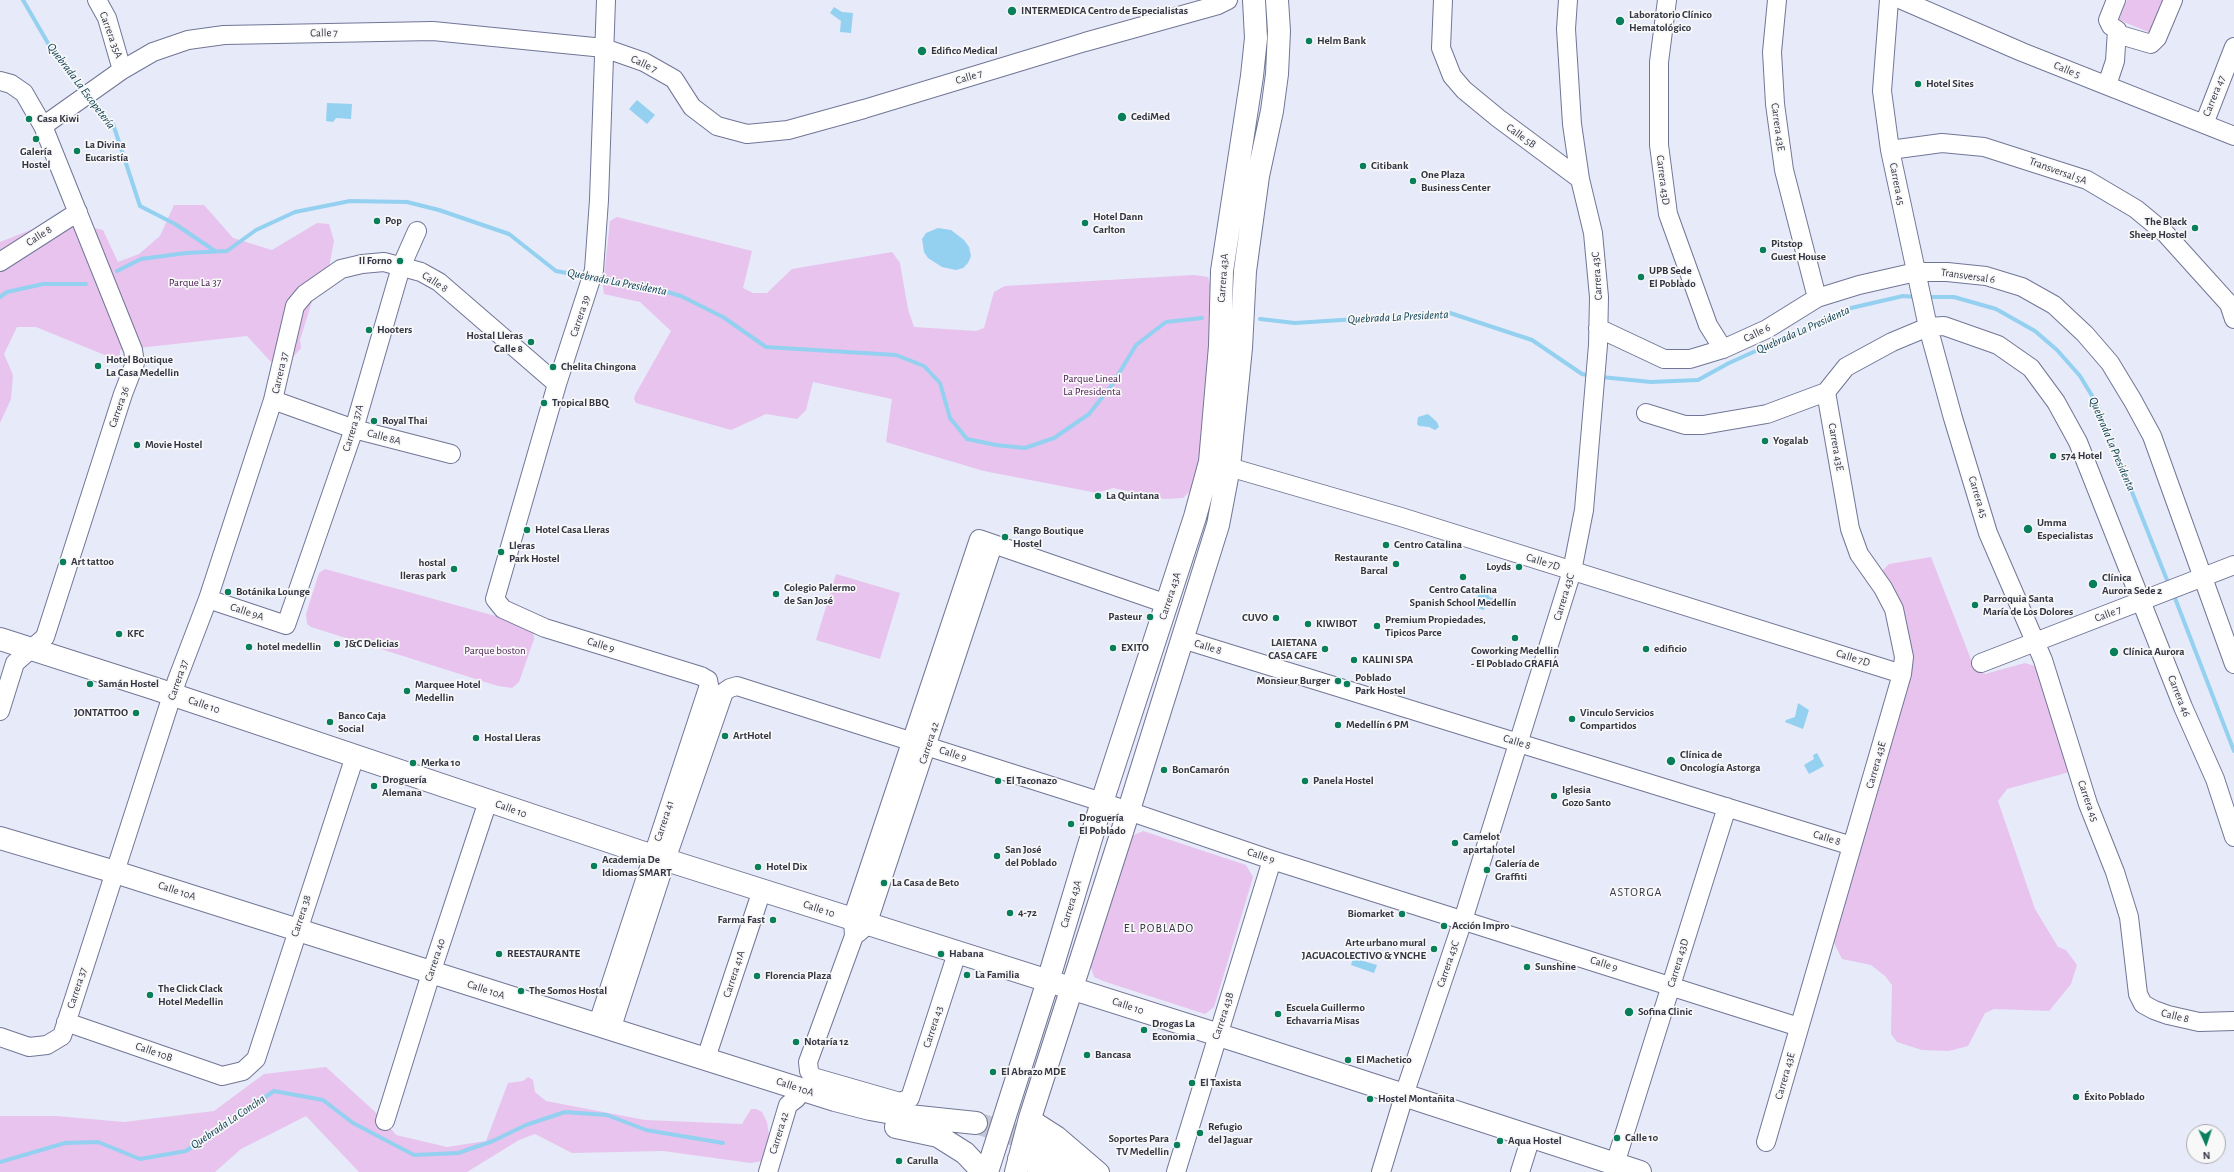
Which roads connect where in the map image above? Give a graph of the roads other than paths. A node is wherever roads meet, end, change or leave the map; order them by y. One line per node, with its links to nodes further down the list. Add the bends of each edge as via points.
1 (97, 0): 17 (street, Carrera 35A, via 107,18)
2 (606, 0): 16 (street, Carrera 39)
3 (1228, 0): 16 (street, Calle 7, via 864,109 788,130 746,134 717,126 692,107 674,79 644,62)
4 (1254, 0): 49 (main road, Carrera 43A, via 1256,38 1252,76 1222,271 1220,346 1210,462)
5 (1277, 0): 42 (main road, Carrera 43A, via 1277,74 1258,176 1245,271 1241,348)
6 (1444, 0): 24 (street, Calle 5B, via 1441,48 1452,76 1464,90 1498,118)
7 (1568, 0): 24 (street, Carrera 43C, via 1567,64)
8 (1666, 0): 35 (street, Carrera 43D, via 1659,62 1659,145 1668,214 1708,325)
9 (1777, 0): 30 (street, Carrera 43E, via 1772,52 1775,104 1784,170)
10 (1889, 0): 23 (street, Carrera 45, via 1882,92)
11 (1902, 0): 19 (street, Calle 5)
12 (2116, 0): 14 (street, via 2108,20 2117,30)
13 (2173, 0): 14 (street, via 2157,38 2151,44)
14 (2117, 34): 19 (street, via 2115,61)
15 (2234, 47): 20 (street, Carrera 47)
16 (604, 48): 17 (street, Calle 7, via 433,31 224,35 188,40 153,52); 36 (street, Carrera 39, via 599,200 593,274)
17 (122, 70): 21 (street, Calle 7)
18 (6, 82): 21 (street, Carrera 36, via 24,92)
19 (2107, 85): 20 (street, Calle 5)
20 (2204, 124): 22 (street, Calle 5)
21 (43, 126): 25 (street, Carrera 36)
22 (2234, 136)
23 (1890, 150): 29 (street, Carrera 45); 32 (street, Transversal 5A, via 1942,143 1984,147 2087,180 2136,209 2165,233)
24 (1580, 178): 34 (street, Carrera 43C, via 1593,233 1599,297)
25 (78, 212): 27 (street, Calle 8); 54 (street, Carrera 36, via 133,350 135,363 45,637)
26 (417, 231): 28 (street, Carrera 37A)
27 (0, 262)
28 (401, 267): 31 (street, Calle 8, via 384,262 341,270 305,294); 36 (street, Calle 8, via 421,272 439,282); 40 (street, Carrera 37A)
29 (1917, 279): 30 (street, Calle 6, via 1859,285); 33 (street, Carrera 45); 45 (street, Transversal 6, via 1947,272 1986,276 2022,287 2054,306 2085,334 2110,363 2152,436)
30 (1817, 298): 35 (street, Calle 6, via 1767,329)
31 (295, 306): 38 (street, Carrera 37)
32 (2231, 311)
33 (1928, 323): 37 (street, via 1846,367); 48 (street, Carrera 46, via 1998,345 2031,368 2056,402 2078,442); 53 (street, Carrera 45, via 1953,418 1988,533)
34 (1598, 336): 35 (street, Calle 6, via 1664,359 1690,359); 44 (street, Carrera 43C, via 1584,510)
35 (1724, 349)
36 (557, 384): 47 (street, Carrera 39)
37 (1826, 392): 39 (street, via 1767,414 1703,425 1684,425); 57 (street, Carrera 43E, via 1850,529 1859,554 1894,608 1904,657)
38 (274, 400): 40 (street, Calle 8A); 46 (street, Carrera 37)
39 (1646, 413)
40 (354, 429): 41 (street, Calle 8A); 50 (street, Carrera 37A)
41 (451, 454)
42 (1229, 467): 44 (street, Calle 7D, via 1401,517); 52 (main road, Carrera 43A, via 1218,525)
43 (2234, 565): 45 (street, Calle 7)
44 (1572, 571): 57 (street, Calle 7D); 61 (street, Carrera 43C)
45 (2203, 577): 48 (street, Calle 7); 56 (street)
46 (208, 599): 50 (street, Calle 9A); 59 (street, Carrera 37)
47 (495, 599): 58 (street, Calle 9, via 503,609 545,628)
48 (2142, 601): 53 (street, Calle 7); 68 (street, Carrera 46, via 2183,707 2215,779)
49 (1167, 604): 62 (street, Carrera 42, via 986,542); 65 (main road, Carrera 43A)
50 (286, 625)
51 (0, 639): 54 (main road, Calle 10)
52 (1182, 639): 61 (street, Calle 8); 67 (main road, Carrera 43A)
53 (2036, 642): 55 (street, Calle 7); 80 (street, Carrera 45, via 2088,804 2129,917)
54 (30, 648): 59 (main road, Calle 10); 60 (street, Carrera 36, via 16,663)
55 (1981, 663)
56 (2234, 664)
57 (1902, 674): 70 (street, Carrera 43E)
58 (718, 685): 62 (street, Calle 9); 71 (street, Carrera 41)
59 (172, 695): 63 (main road, Calle 10); 73 (street, Carrera 37)
60 (0, 711)
61 (1518, 742): 66 (street, Calle 8); 75 (street, Carrera 43C)
62 (920, 744): 65 (street, Calle 9); 76 (street, Carrera 42)
63 (355, 756): 64 (main road, Calle 10); 77 (street, Carrera 38)
64 (488, 801): 71 (main road, Calle 10); 79 (street, Carrera 40)
65 (1102, 802): 67 (street, Calle 9); 81 (main road, Carrera 43A)
66 (1727, 807): 70 (street, Calle 8); 82 (street, Carrera 43D)
67 (1129, 812): 72 (street, Calle 9); 83 (main road, Carrera 43A)
68 (2234, 837)
69 (0, 838): 73 (main road, Calle 10A)
70 (1852, 846): 86 (street, Carrera 43E)
71 (659, 858): 74 (main road, Calle 10); 87 (street, Carrera 41)
72 (1272, 860): 75 (street, Calle 9); 88 (street, Carrera 43B)
73 (115, 872): 77 (main road, Calle 10A); 85 (street, Carrera 37)
74 (762, 890): 76 (main road, Calle 10); 90 (street, Carrera 41A)
75 (1463, 920): 82 (street, Calle 9); 94 (street, Carrera 43C)
76 (858, 927): 78 (main road, Calle 10); 92 (street, Carrera 42, via 808,1062)
77 (297, 929): 79 (main road, Calle 10A); 91 (street, Carrera 38, via 256,1059)
78 (957, 953): 81 (main road, Calle 10); 96 (street, Carrera 43, via 910,1098)
79 (431, 972): 87 (main road, Calle 10A); 98 (street, Carrera 40)
80 (2135, 979): 84 (street, Calle 8, via 2143,1004 2154,1010 2199,1022)
81 (1048, 982): 83 (main road, Calle 10); 107 (main road, Carrera 43A)
82 (1671, 985): 86 (street, Calle 9); 103 (street, Carrera 43D)
83 (1072, 989): 88 (main road, Calle 10); 97 (main road, Carrera 43A)
84 (2234, 1021)
85 (66, 1022): 89 (street, Carrera 37, via 62,1036 47,1045 29,1047); 91 (street, Calle 10B, via 222,1076)
86 (1799, 1027): 101 (street, Carrera 43E)
87 (604, 1028): 90 (main road, Calle 10A)
88 (1217, 1034): 94 (main road, Calle 10); 111 (street, Carrera 43B)
89 (0, 1037)
90 (706, 1058): 93 (main road, Calle 10A)
91 (243, 1071)
92 (809, 1071): 96 (street, Calle 10A, via 813,1077 900,1102)
93 (753, 1074): 95 (main road); 99 (main road, Calle 10A, via 870,1109)
94 (1404, 1094): 100 (main road, Calle 10); 112 (street, Carrera 43C)
95 (797, 1098): 105 (street, Carrera 42, via 788,1105); 106 (main road, via 884,1124 938,1136 966,1153)
96 (906, 1100)
97 (1030, 1118): 104 (main road, Carrera 43A); 110 (street, via 1058,1136)
98 (385, 1121)
99 (976, 1123)
100 (1531, 1137): 103 (main road, Calle 10); 113 (street)
101 (1766, 1142)
102 (1041, 1143): 109 (main road)
103 (1615, 1164): 114 (main road, Calle 10)
104 (1018, 1165): 108 (main road, via 1032,1161)
105 (768, 1172)
106 (983, 1172)
107 (987, 1172)
108 (1052, 1172)
109 (1080, 1172)
110 (1100, 1172)
111 (1176, 1172)
112 (1381, 1172)
113 (1520, 1172)
114 (1640, 1172)

